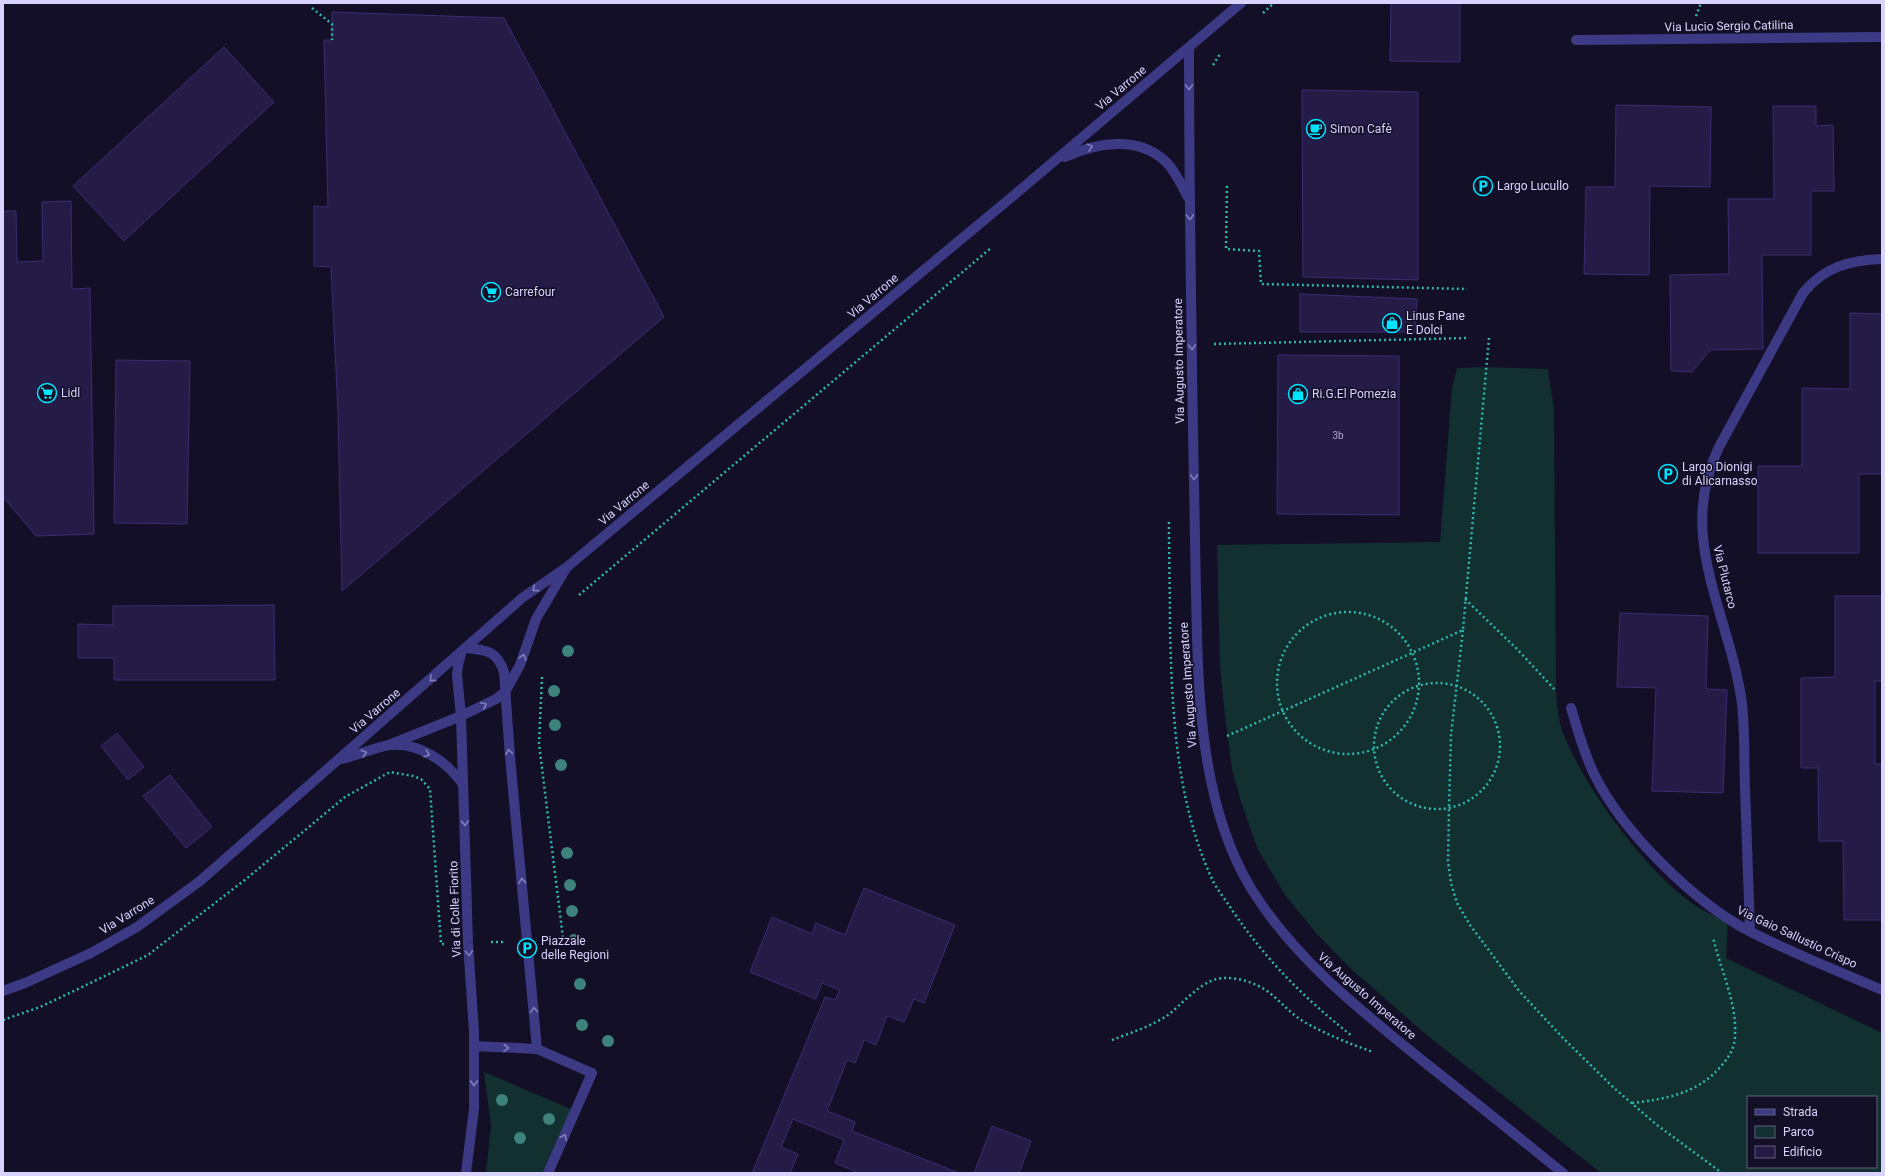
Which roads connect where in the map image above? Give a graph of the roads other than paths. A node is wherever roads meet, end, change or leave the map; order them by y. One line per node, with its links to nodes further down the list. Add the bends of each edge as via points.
1 (1241, 3): 4 (street, Via Varrone)
2 (1882, 37): 3 (street, Via Lucio Sergio Catilina)
3 (1576, 40)
4 (1189, 48): 5 (street, Via Varrone); 6 (street, Via Augusto Imperatore, one-way to 6)
5 (1054, 162): 6 (street, one-way to 6, via 1086,148 1104,144 1137,146 1165,161 1175,173); 8 (street, Via Varrone)
6 (1189, 199): 23 (street, Via Augusto Imperatore, one-way to 23, via 1197,634 1204,739 1218,811 1228,841 1251,888 1300,954 1326,980 1384,1030)
7 (1882, 259): 16 (street, Via Plutarco, via 1859,260 1836,266 1815,279 1803,293 1717,452 1703,494 1701,525 1706,564 1730,643 1742,704)
8 (567, 567): 9 (street, Via Varrone, one-way to 9, via 522,598); 10 (street, one-way to 8, via 520,665 536,619)
9 (464, 651): 10 (street, via 481,649 493,653 501,662); 12 (street, Via di Colle Fiorito, via 458,665); 14 (street, Via Varrone, one-way to 14)
10 (505, 692): 12 (street, one-way to 10); 20 (street, one-way to 10)
11 (1571, 708): 16 (street, Via Gaio Sallustio Crispo, via 1586,757 1608,800 1620,816 1647,848 1716,910)
12 (461, 716): 13 (street); 15 (street, Via di Colle Fiorito)
13 (389, 745): 14 (street, one-way to 13); 15 (street, one-way to 15, via 412,748 436,757 450,768)
14 (339, 761): 18 (street, Via Varrone, via 200,881 137,927 79,959)
15 (463, 784): 19 (street, Via di Colle Fiorito, one-way to 19)
16 (1750, 931): 17 (street, Via Gaio Sallustio Crispo)
17 (1882, 990)
18 (3, 991)
19 (474, 1046): 20 (street, one-way to 20); 21 (street, Via di Colle Fiorito, one-way to 21, via 474,1109)
20 (538, 1049): 22 (street, one-way to 20, via 592,1073)
21 (466, 1173)
22 (548, 1173)
23 (1563, 1173)

